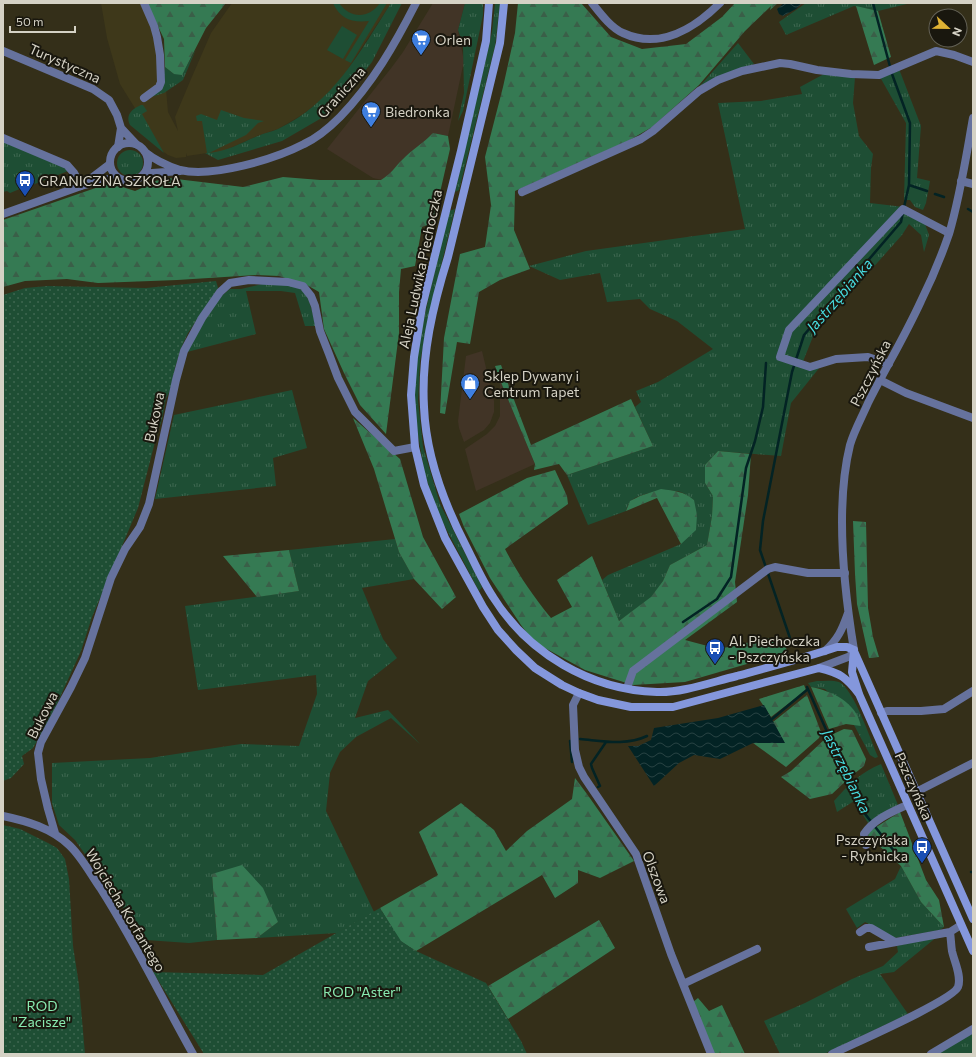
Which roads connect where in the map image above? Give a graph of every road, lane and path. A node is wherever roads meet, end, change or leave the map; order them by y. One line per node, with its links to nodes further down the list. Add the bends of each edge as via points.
1 (144, 3): 9 (street, via 157,37 161,82 159,87)
2 (416, 3): 17 (street, Graniczna, via 385,62 340,117 322,132 305,144 237,168 218,171)
3 (489, 3): 29 (main road, Aleja Ludwika Piechoczka, via 486,41 422,307 411,395)
4 (504, 3): 35 (main road, Aleja Ludwika Piechoczka, via 500,43 431,324 423,389 426,426 439,487 448,511 493,598 509,620 547,655 574,671 600,682)
5 (592, 3): 6 (street, via 617,29 638,38 653,39 668,37 696,24)
6 (720, 3)
7 (3, 51): 11 (street, Turystyczna, via 101,94 109,100)
8 (973, 62): 23 (street, via 936,52 884,73 872,75 817,70 780,63 742,71 699,91 641,139)
9 (144, 98)
10 (973, 118): 20 (street, Pszczyńska)
11 (121, 128): 13 (street, Turystyczna); 14 (street)
12 (3, 138): 22 (street, via 67,165)
13 (136, 144): 14 (street); 15 (street)
14 (118, 146): 16 (street, via 110,157)
15 (146, 152): 17 (street, Graniczna, via 154,160); 19 (street, via 148,164)
16 (110, 164): 18 (street); 22 (street)
17 (182, 170): 19 (street, Graniczna, via 152,173)
18 (120, 179): 19 (street); 22 (street, via 112,178)
19 (138, 179)
20 (961, 181): 21 (street); 25 (street, Pszczyńska)
21 (973, 184)
22 (81, 186): 24 (street)
23 (522, 192)
24 (3, 214)
25 (949, 233): 26 (street, Pszczyńska, via 921,303); 26 (street, via 906,211 789,330 780,357 810,367 836,359 868,357)
26 (889, 364): 27 (street, Pszczyńska)
27 (880, 380): 28 (street, via 906,393); 30 (street, Pszczyńska, via 857,427 847,462 843,487)
28 (973, 418)
29 (415, 447): 37 (main road, Aleja Ludwika Piechoczka, via 424,485 437,520 467,580 498,630 525,660); 44 (street, Bukowa, via 394,451 355,412 338,378 320,331 311,296 303,286 281,281 249,280 230,283 220,292 198,324 184,351 149,504 140,526 111,578 85,658 41,742 38,753 41,779)
30 (845, 573): 31 (street, Pszczyńska); 35 (street, via 808,573 770,568 633,671)
31 (849, 611): 32 (street, Pszczyńska); 33 (street, Aleja Ludwika Piechoczka, via 837,639)
32 (854, 650): 33 (main road, Aleja Ludwika Piechoczka, via 836,647); 34 (street, Aleja Ludwika Piechoczka, via 848,658); 38 (main road, Pszczyńska, via 852,672); 39 (main road, Pszczyńska)
33 (824, 651): 35 (main road, Aleja Ludwika Piechoczka, via 718,681 668,692)
34 (819, 668): 37 (main road, Aleja Ludwika Piechoczka, via 673,707 631,707 604,702); 38 (main road, Aleja Ludwika Piechoczka, via 839,674 852,684)
35 (627, 688)
36 (973, 691): 39 (street, via 944,709)
37 (579, 693): 54 (street, Olszowa, via 574,705 575,750 579,767 636,854)
38 (859, 694): 42 (main road, Pszczyńska)
39 (881, 713): 41 (main road, Pszczyńska)
40 (973, 763): 41 (street)
41 (916, 792): 46 (main road, Pszczyńska)
42 (907, 805): 45 (street, via 869,826 864,834); 47 (main road, Pszczyńska)
43 (3, 816): 44 (street, Wojciecha Korfantego, via 38,825)
44 (55, 834): 56 (street, Wojciecha Korfantego, via 70,845 107,899)
45 (866, 845)
46 (973, 919)
47 (961, 925): 49 (street); 53 (main road, Pszczyńska)
48 (860, 932): 50 (street, via 871,928)
49 (950, 932): 50 (street); 58 (street, via 959,980 958,987 952,994)
50 (895, 942): 51 (street)
51 (869, 947)
52 (757, 949): 54 (street)
53 (973, 951)
54 (683, 984): 57 (street, Olszowa)
55 (973, 1029): 59 (street)
56 (193, 1054)
57 (711, 1054)
58 (832, 1054)
59 (931, 1054)

